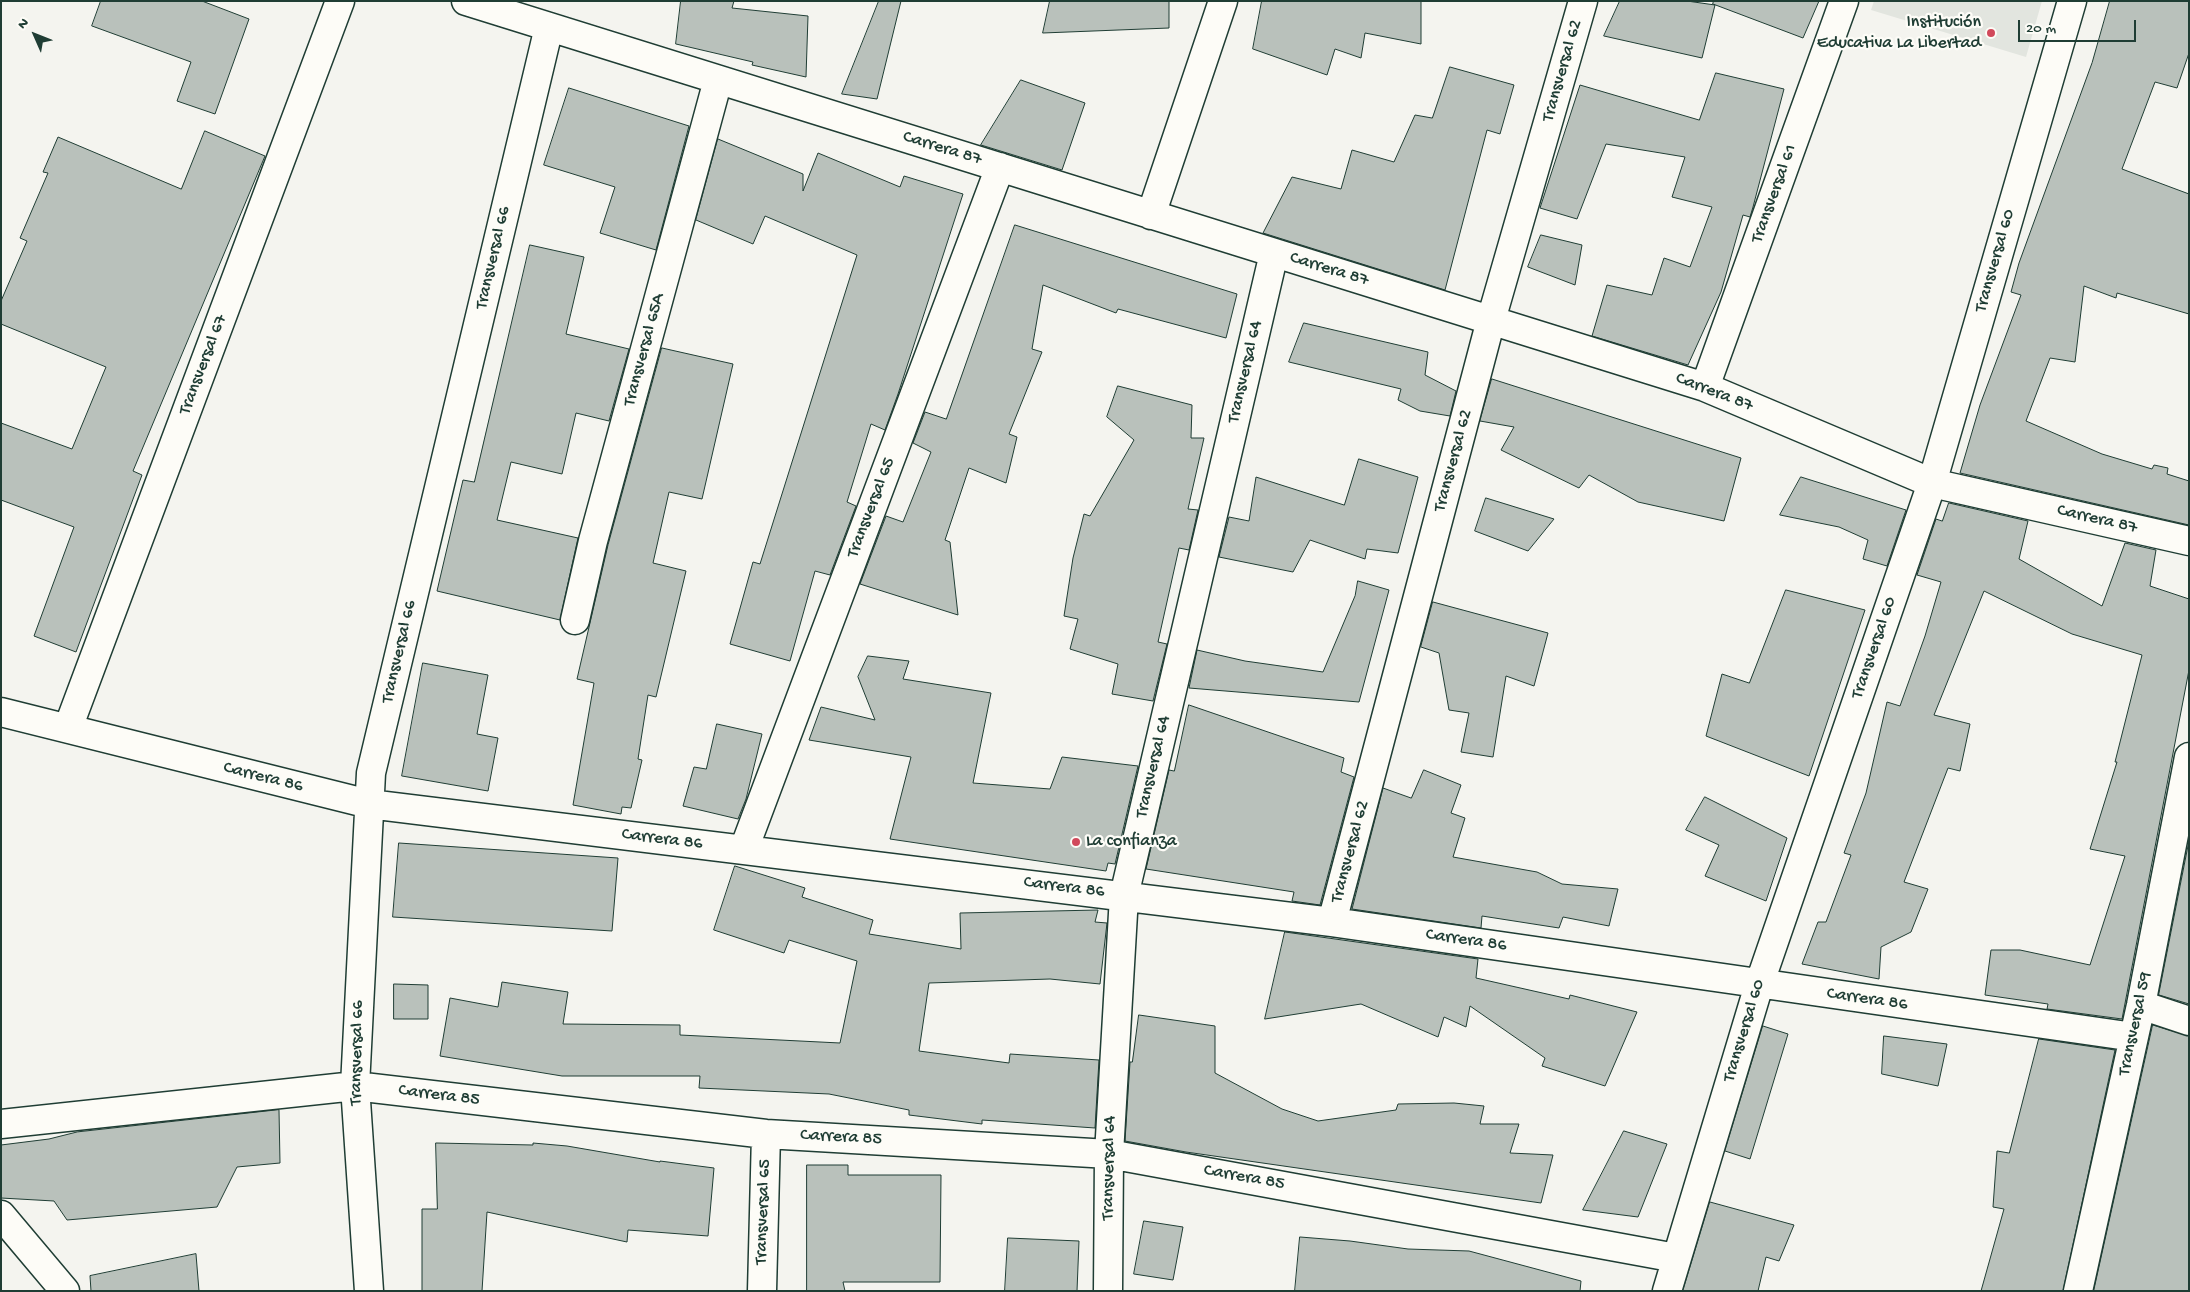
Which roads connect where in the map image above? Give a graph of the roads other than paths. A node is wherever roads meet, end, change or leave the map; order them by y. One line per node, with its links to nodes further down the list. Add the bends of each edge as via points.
1 (340, 1): 18 (street, Transversal 67)
2 (466, 1): 7 (street, Carrera 87)
3 (1224, 1): 10 (street)
4 (1583, 1): 12 (street, Transversal 62)
5 (1844, 1): 13 (street, Transversal 61)
6 (2072, 1): 14 (street, Transversal 60)
7 (549, 27): 8 (street, Carrera 87); 20 (street, Transversal 66, via 371,773)
8 (718, 80): 9 (street, Carrera 87); 16 (street, Transversal 65A, via 595,531)
9 (1000, 167): 10 (street, Carrera 87); 21 (street, Transversal 65)
10 (1151, 215): 11 (street, Carrera 87)
11 (1274, 253): 12 (street, Carrera 87); 22 (street, Transversal 64)
12 (1491, 320): 13 (street, Carrera 87); 23 (street, Transversal 62)
13 (1705, 387): 14 (street, Carrera 87)
14 (1932, 483): 15 (street, Carrera 87); 24 (street, Transversal 60)
15 (2189, 541)
16 (575, 620)
17 (1, 712): 18 (street, Carrera 86)
18 (68, 728): 20 (street, Carrera 86)
19 (2189, 757): 25 (street, Transversal 59)
20 (369, 804): 21 (street, Carrera 86); 28 (street, Transversal 66)
21 (744, 849): 22 (street, Carrera 86)
22 (1124, 896): 23 (street, Carrera 86); 31 (street, Transversal 64)
23 (1332, 922): 24 (street, Carrera 86)
24 (1759, 984): 27 (street, Carrera 86); 33 (street, Transversal 60)
25 (2141, 1005): 26 (street); 27 (street, Transversal 59)
26 (2189, 1021)
27 (2134, 1037): 39 (street, Transversal 59)
28 (355, 1086): 29 (street, Carrera 85); 30 (street, Carrera 85); 35 (street, Transversal 66)
29 (1, 1124)
30 (766, 1134): 31 (street, Carrera 85); 36 (street, Transversal 65)
31 (1109, 1154): 33 (street, Carrera 85); 37 (street, Transversal 64)
32 (1, 1215): 34 (street)
33 (1676, 1258): 38 (street, Transversal 60)
34 (65, 1291)
35 (369, 1291)
36 (762, 1291)
37 (1108, 1291)
38 (1667, 1291)
39 (2078, 1291)

